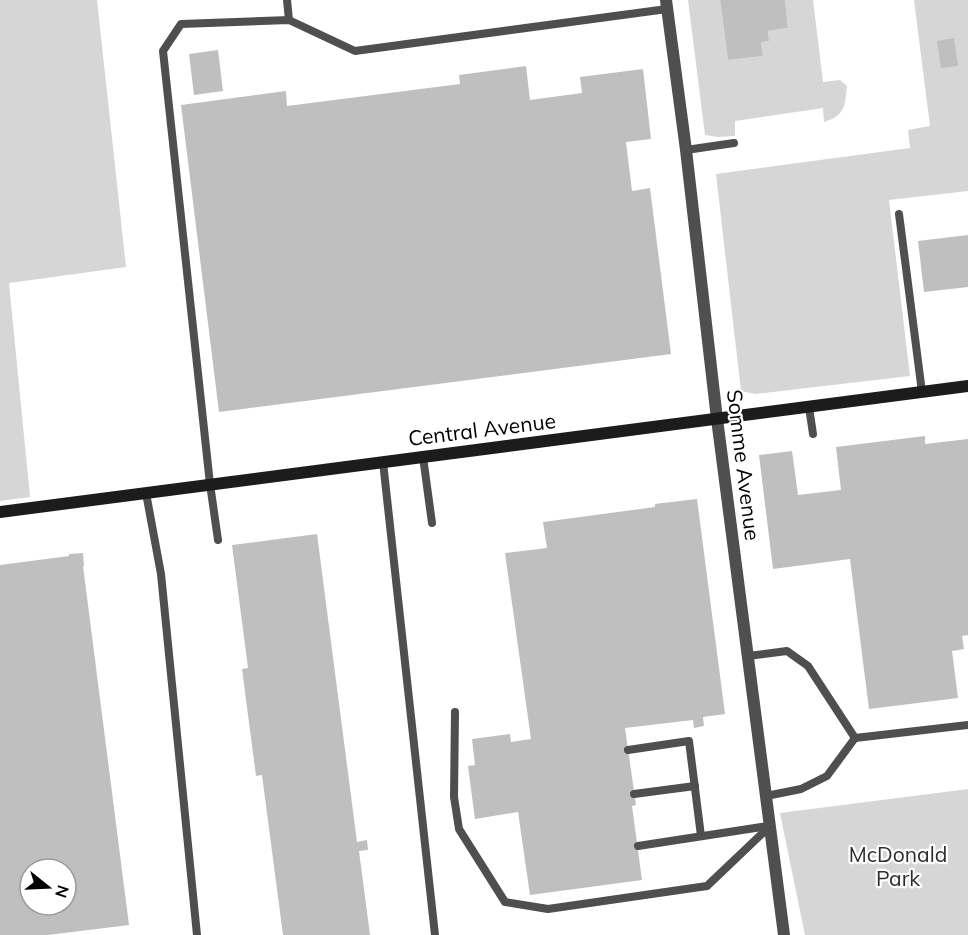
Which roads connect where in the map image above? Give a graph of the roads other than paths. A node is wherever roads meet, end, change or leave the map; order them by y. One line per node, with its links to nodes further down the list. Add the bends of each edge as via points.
1 (287, 0): 3 (lane)
2 (667, 5): 3 (lane, via 355,51); 5 (street, Somme Avenue)
3 (289, 20): 14 (lane, via 181,24 163,51)
4 (734, 143): 5 (lane)
5 (686, 150): 10 (street, Somme Avenue)
6 (899, 214): 8 (lane)
7 (968, 386): 8 (street, Central Avenue)
8 (922, 392): 9 (street, Central Avenue)
9 (809, 407): 10 (street, Central Avenue); 11 (lane)
10 (717, 419): 12 (street, Central Avenue); 19 (street, Somme Avenue)
11 (813, 434)
12 (423, 457): 13 (street, Central Avenue); 17 (lane)
13 (383, 462): 14 (street, Central Avenue); 31 (lane)
14 (210, 484): 15 (street, Central Avenue); 18 (lane)
15 (146, 493): 16 (street, Central Avenue); 30 (lane, via 161,574)
16 (0, 512)
17 (432, 523)
18 (218, 540)
19 (748, 656): 22 (lane, via 787,651 808,666); 26 (street, Somme Avenue)
20 (455, 712): 27 (lane, via 454,796 459,829 505,902 548,909 707,886)
21 (968, 725): 22 (lane)
22 (855, 738): 26 (lane, via 827,776 801,789)
23 (628, 750): 24 (lane, via 689,741)
24 (695, 786): 25 (lane); 28 (lane)
25 (634, 794)
26 (766, 796): 27 (street, Somme Avenue)
27 (770, 826): 28 (lane); 32 (street, Somme Avenue)
28 (701, 837): 29 (lane)
29 (638, 846)
30 (197, 935)
31 (435, 935)
32 (784, 935)

